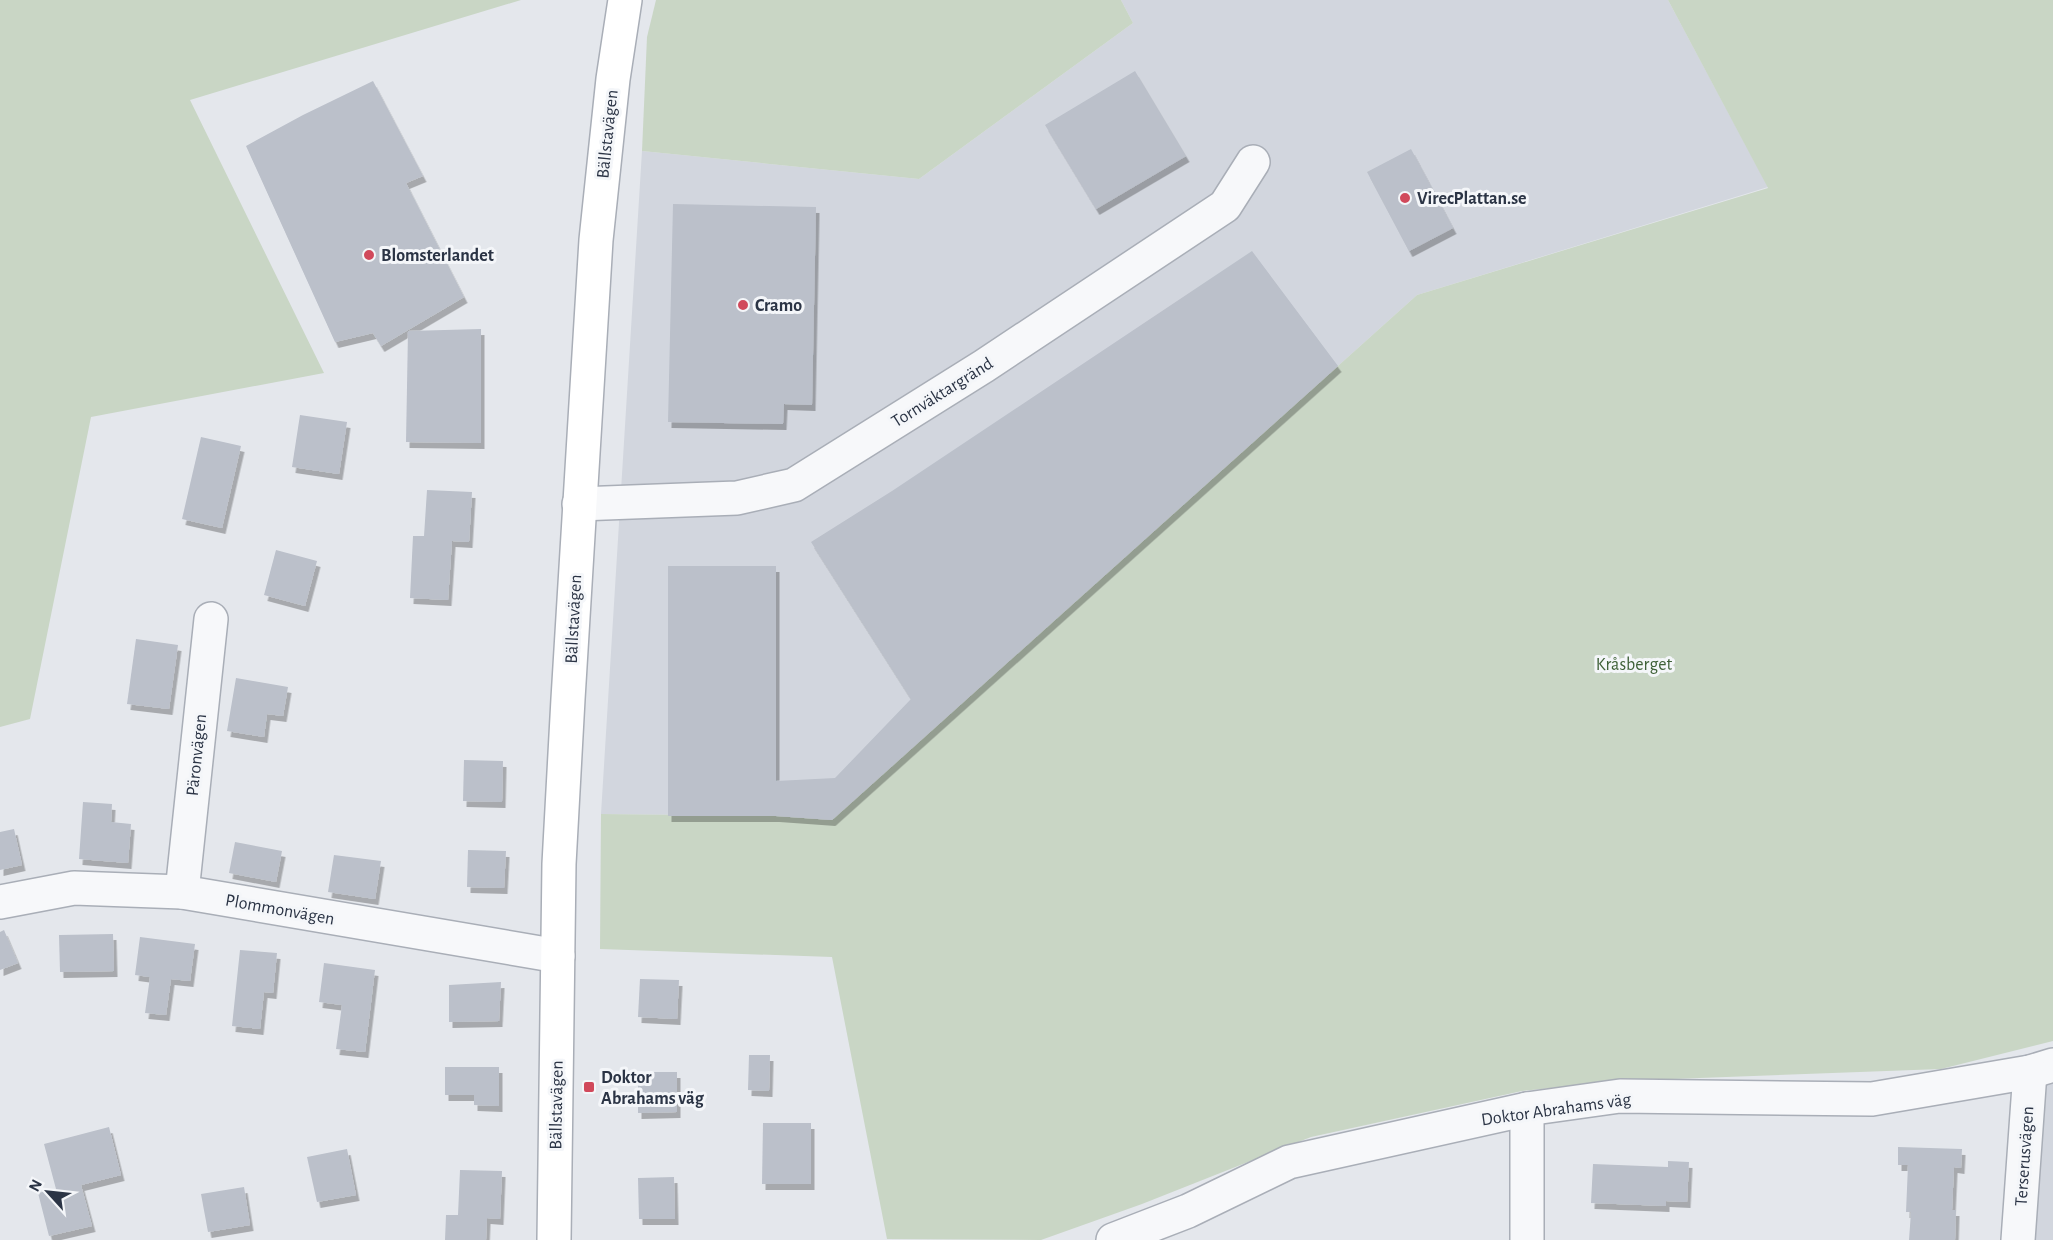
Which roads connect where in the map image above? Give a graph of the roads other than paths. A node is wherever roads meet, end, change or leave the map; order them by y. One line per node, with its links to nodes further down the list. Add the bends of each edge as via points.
1 (625, 0): 3 (street, Bällstavägen, via 596,240)
2 (1253, 162): 3 (street, Tornväktargränd, via 1225,206 984,366 794,485 737,498)
3 (579, 504): 7 (street, Bällstavägen, via 559,864)
4 (211, 619): 5 (street, Päronvägen)
5 (182, 892): 6 (street, Plommonvägen, via 74,888); 7 (street, Plommonvägen)
6 (0, 902)
7 (558, 956): 11 (street, Bällstavägen)
8 (2041, 1068): 9 (street, Doktor Abrahams väg, via 1872,1099 1620,1096); 14 (street, Terserusvägen)
9 (1527, 1109): 10 (street, Doktor Abrahams väg, via 1289,1162); 13 (street)
10 (1188, 1225): 12 (street, Doktor Abrahams väg)
11 (554, 1240)
12 (1113, 1240)
13 (1527, 1240)
14 (2019, 1240)

